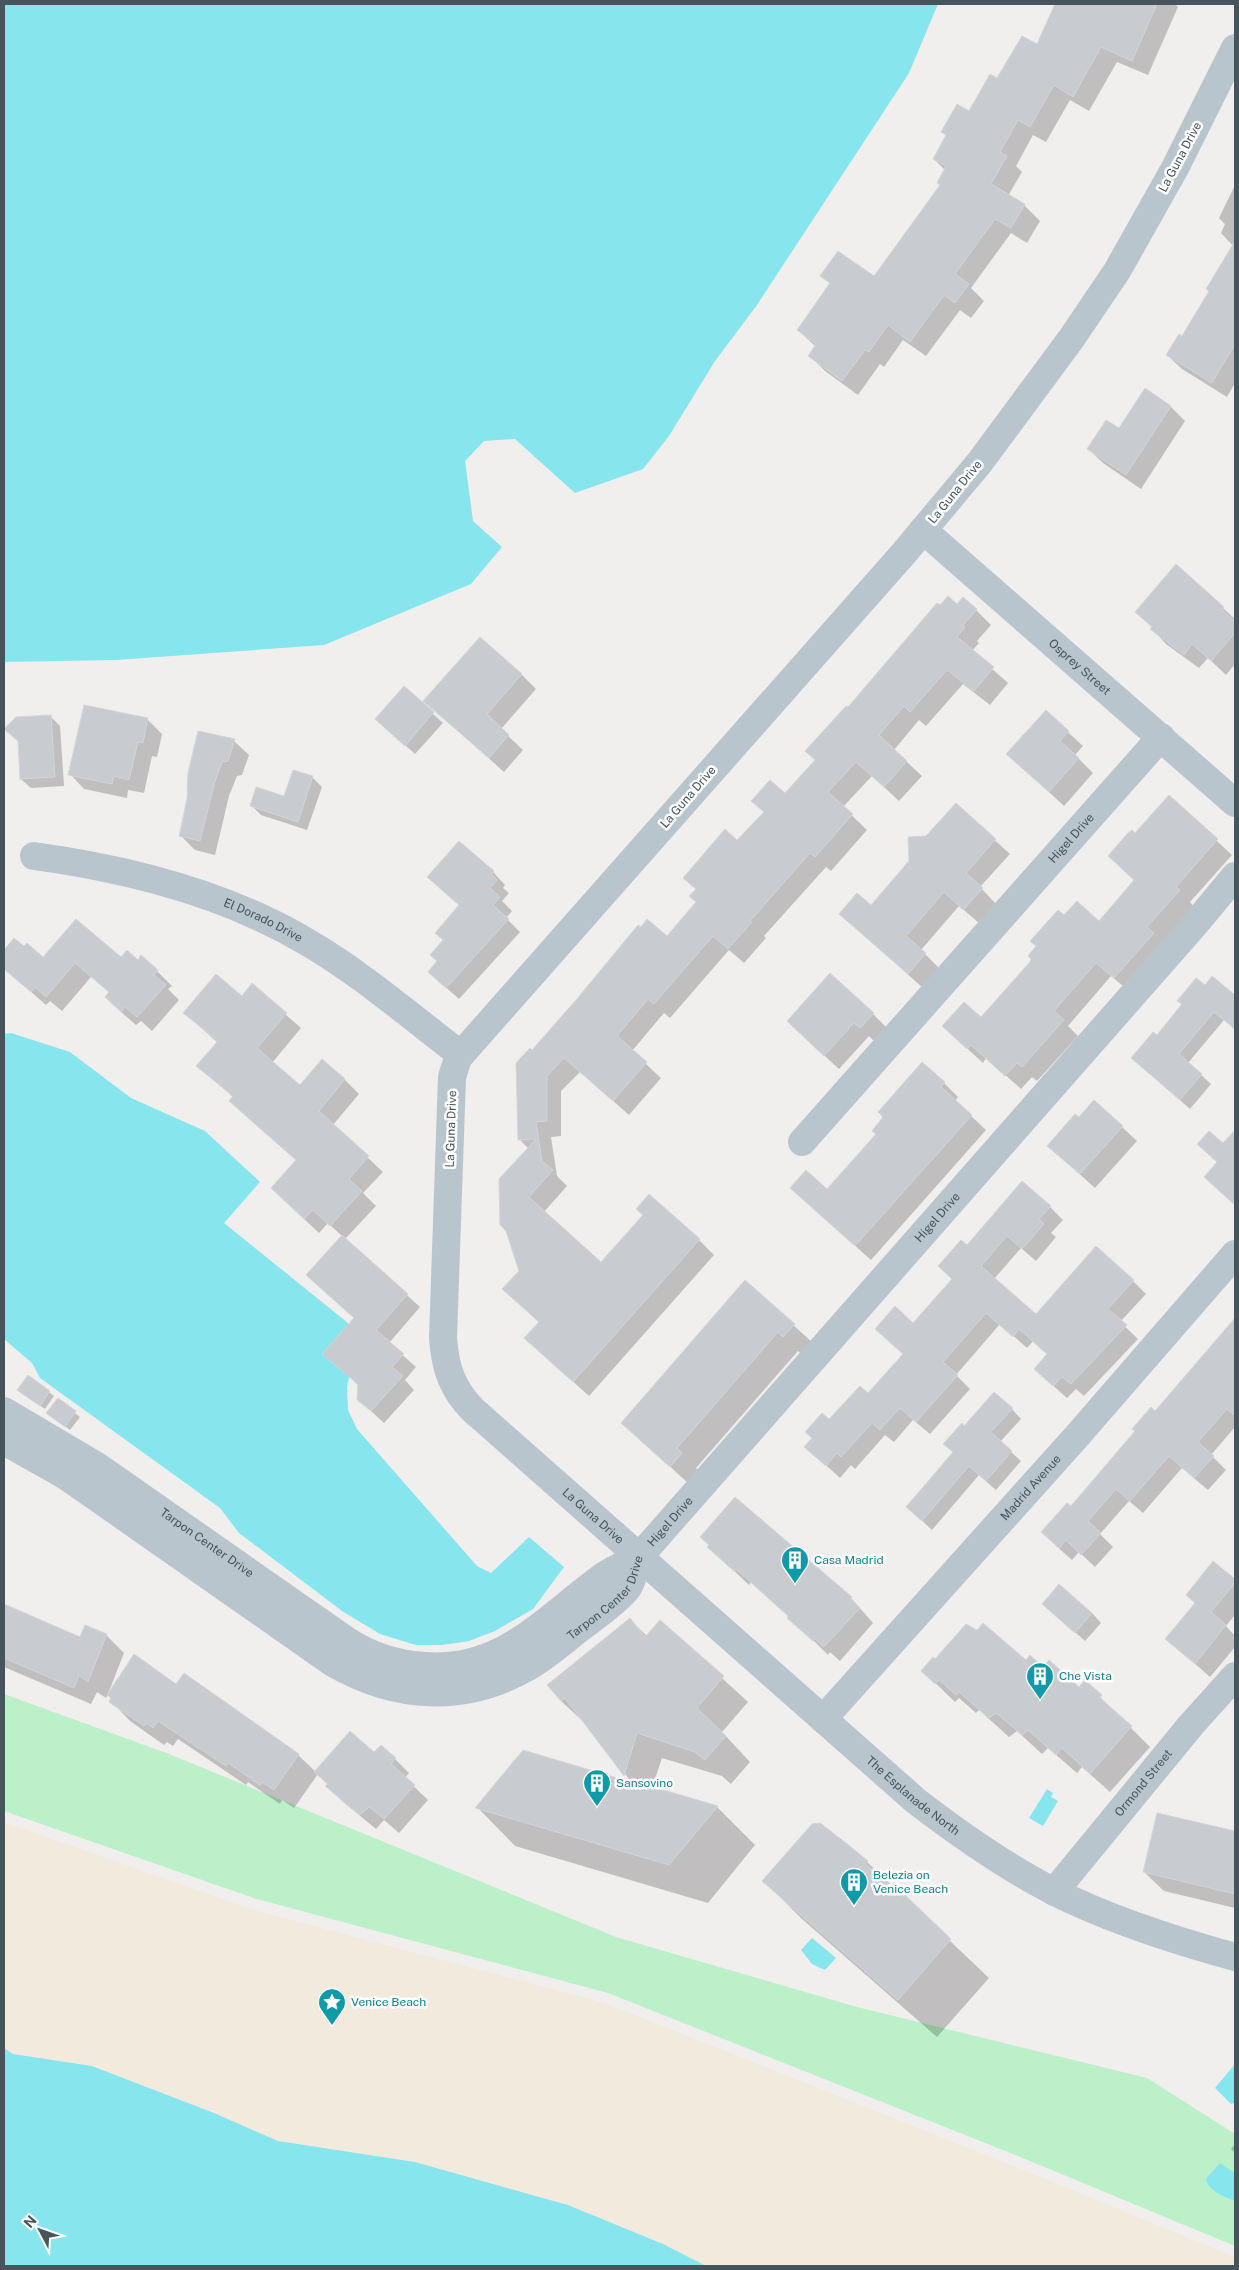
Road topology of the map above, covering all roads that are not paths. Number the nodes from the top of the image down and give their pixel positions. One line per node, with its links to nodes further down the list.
1 (1235, 48): 2 (street, La Guna Drive)
2 (923, 530): 3 (street, Osprey Street); 7 (street, La Guna Drive)
3 (1161, 737): 4 (street, Osprey Street); 8 (street, Higel Drive)
4 (1235, 803)
5 (34, 856): 7 (street, El Dorado Drive)
6 (1235, 876): 12 (street, Higel Drive)
7 (460, 1054): 12 (street, La Guna Drive)
8 (802, 1142)
9 (1235, 1254): 14 (street, Madrid Avenue)
10 (4, 1411): 12 (street, Tarpon Center Drive)
11 (4, 1441): 12 (street, Tarpon Center Drive)
12 (639, 1557): 14 (street, The Esplanade North)
13 (1235, 1676): 15 (street, Ormond Street)
14 (823, 1719): 15 (street, The Esplanade North)
15 (1054, 1892): 16 (street, The Esplanade North)
16 (1235, 1957)

